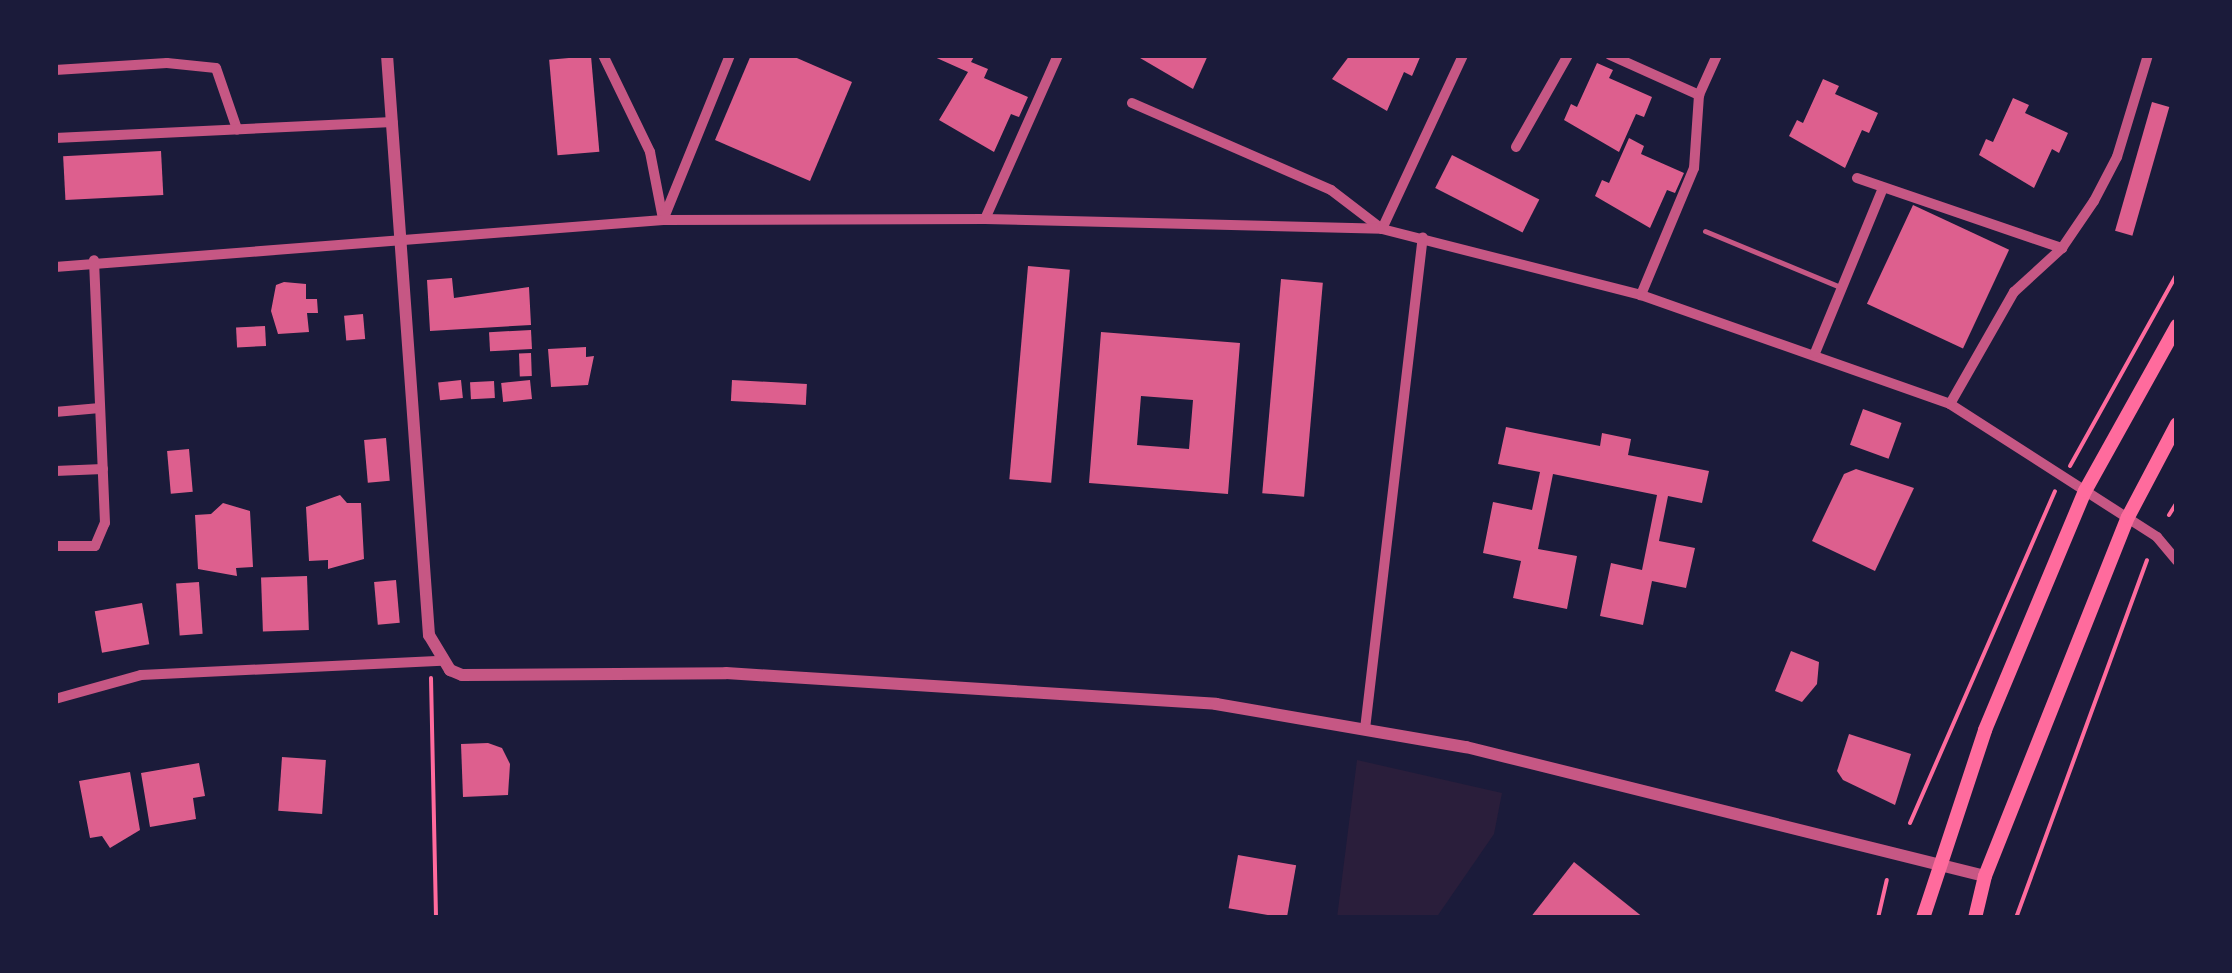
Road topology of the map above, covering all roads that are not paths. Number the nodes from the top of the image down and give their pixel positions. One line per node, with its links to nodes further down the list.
1 (387, 55): 14 (street)
2 (603, 55): 21 (street)
3 (1058, 55): 20 (street)
4 (1462, 55): 22 (street)
5 (1568, 55): 17 (street)
6 (1610, 55): 10 (street)
7 (1717, 55): 12 (street)
8 (2148, 55): 26 (street)
9 (726, 56): 21 (street)
10 (1639, 59): 12 (street)
11 (55, 70): 15 (street)
12 (1699, 95): 30 (street)
13 (1132, 103): 22 (street)
14 (393, 122): 15 (street); 25 (street)
15 (236, 129): 16 (street)
16 (55, 138)
17 (1516, 148)
18 (1857, 178): 19 (street)
19 (1883, 188): 26 (street); 29 (street)
20 (985, 219): 21 (street); 22 (street)
21 (664, 220): 25 (street)
22 (1382, 229): 24 (street)
23 (1704, 231): 29 (lane)
24 (1423, 238): 30 (street); 45 (street)
25 (398, 239): 27 (street); 43 (street)
26 (2062, 248): 33 (street)
27 (94, 260): 28 (street); 34 (street)
28 (55, 266)
29 (1842, 288): 32 (street)
30 (1642, 296): 32 (street)
31 (2177, 326): 39 (main road)
32 (1815, 353): 33 (street)
33 (1950, 404): 39 (street)
34 (100, 408): 35 (street); 37 (street)
35 (55, 412)
36 (2177, 424): 40 (main road)
37 (103, 469): 38 (street); 41 (street)
38 (55, 471)
39 (2085, 491): 40 (street); 46 (main road)
40 (2128, 517): 42 (street); 47 (main road)
41 (55, 546)
42 (2177, 561)
43 (436, 664): 44 (street); 45 (street)
44 (55, 699)
45 (1365, 729): 46 (street)
46 (1938, 861): 47 (street); 48 (main road)
47 (1986, 876): 49 (main road)
48 (1924, 918)
49 (1975, 918)

